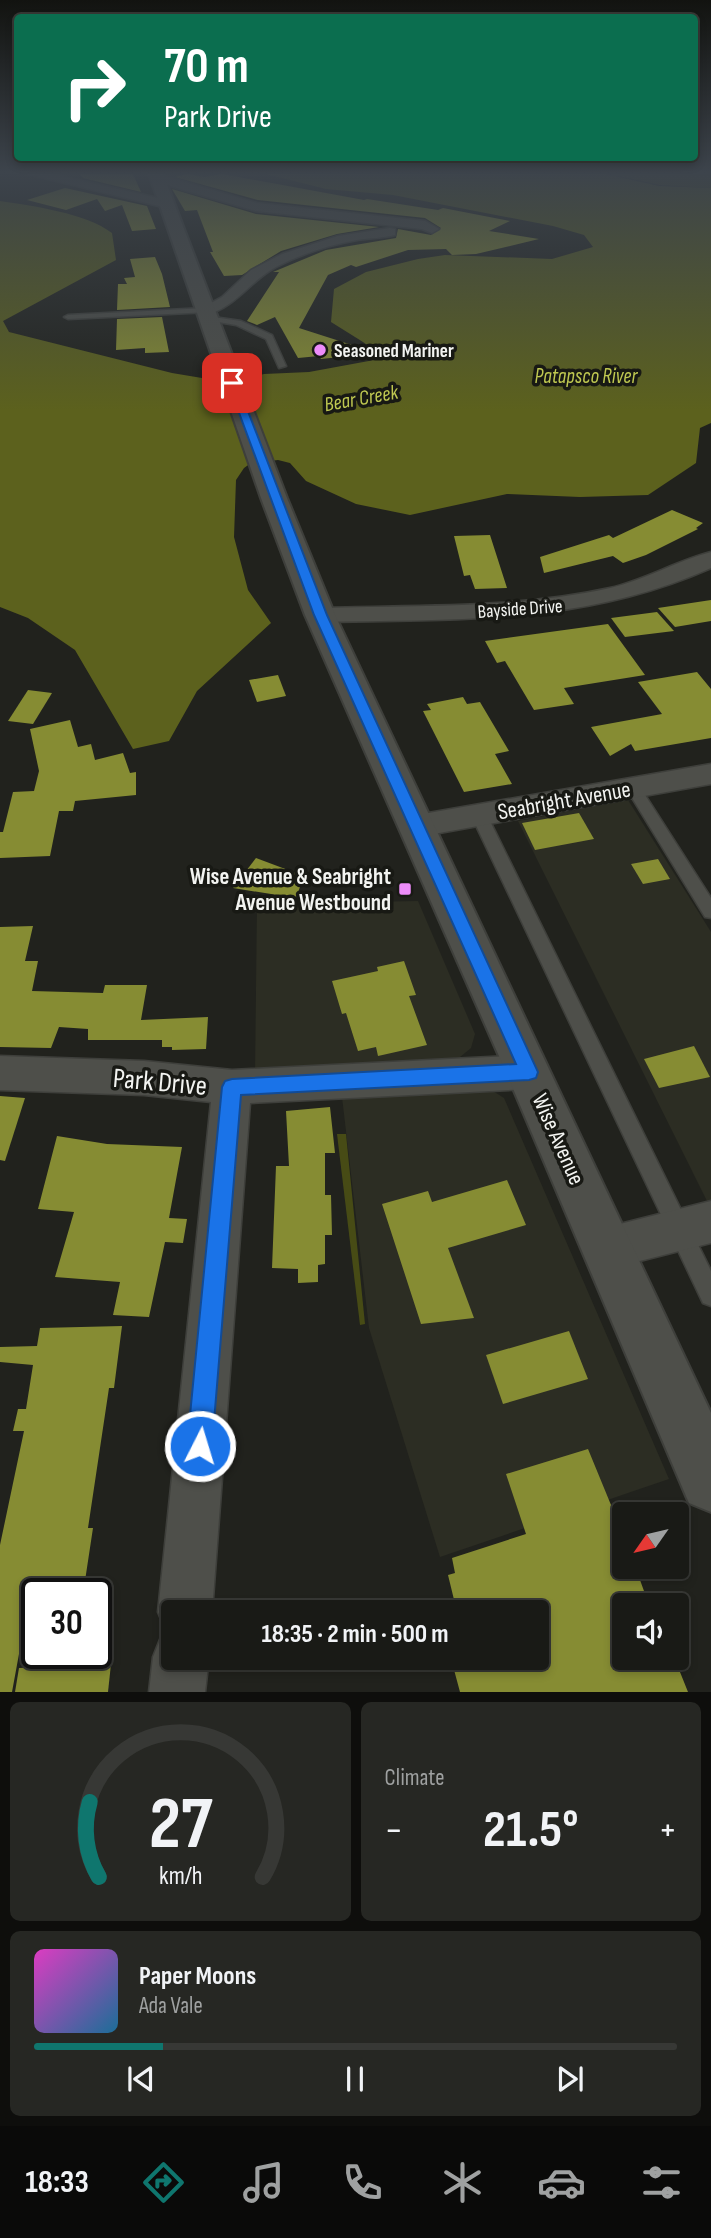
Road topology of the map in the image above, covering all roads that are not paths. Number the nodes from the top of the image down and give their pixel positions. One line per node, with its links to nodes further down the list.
1 (185, 253): 3 (main road, Wise Avenue)
2 (301, 253): 3 (street)
3 (207, 314): 4 (lane); 5 (lane); 7 (main road, Wise Avenue)
4 (68, 317)
5 (282, 366)
6 (711, 559): 7 (street, Bayside Drive)
7 (320, 615): 11 (main road, Wise Avenue)
8 (711, 774): 9 (street, Seabright Avenue)
9 (633, 788): 10 (street, Seabright Avenue); 12 (lane)
10 (479, 815): 11 (street, Seabright Avenue); 16 (lane)
11 (417, 826): 13 (main road, Wise Avenue)
12 (711, 912)
13 (529, 1072): 15 (street, Park Drive); 17 (main road, Wise Avenue)
14 (0, 1073): 15 (street, Park Drive)
15 (232, 1087): 20 (street)
16 (696, 1226): 17 (street); 18 (lane)
17 (608, 1248): 19 (main road, Wise Avenue)
18 (711, 1295)
19 (711, 1481)
20 (186, 1600)
21 (180, 1670): 22 (street)
22 (177, 1692)

